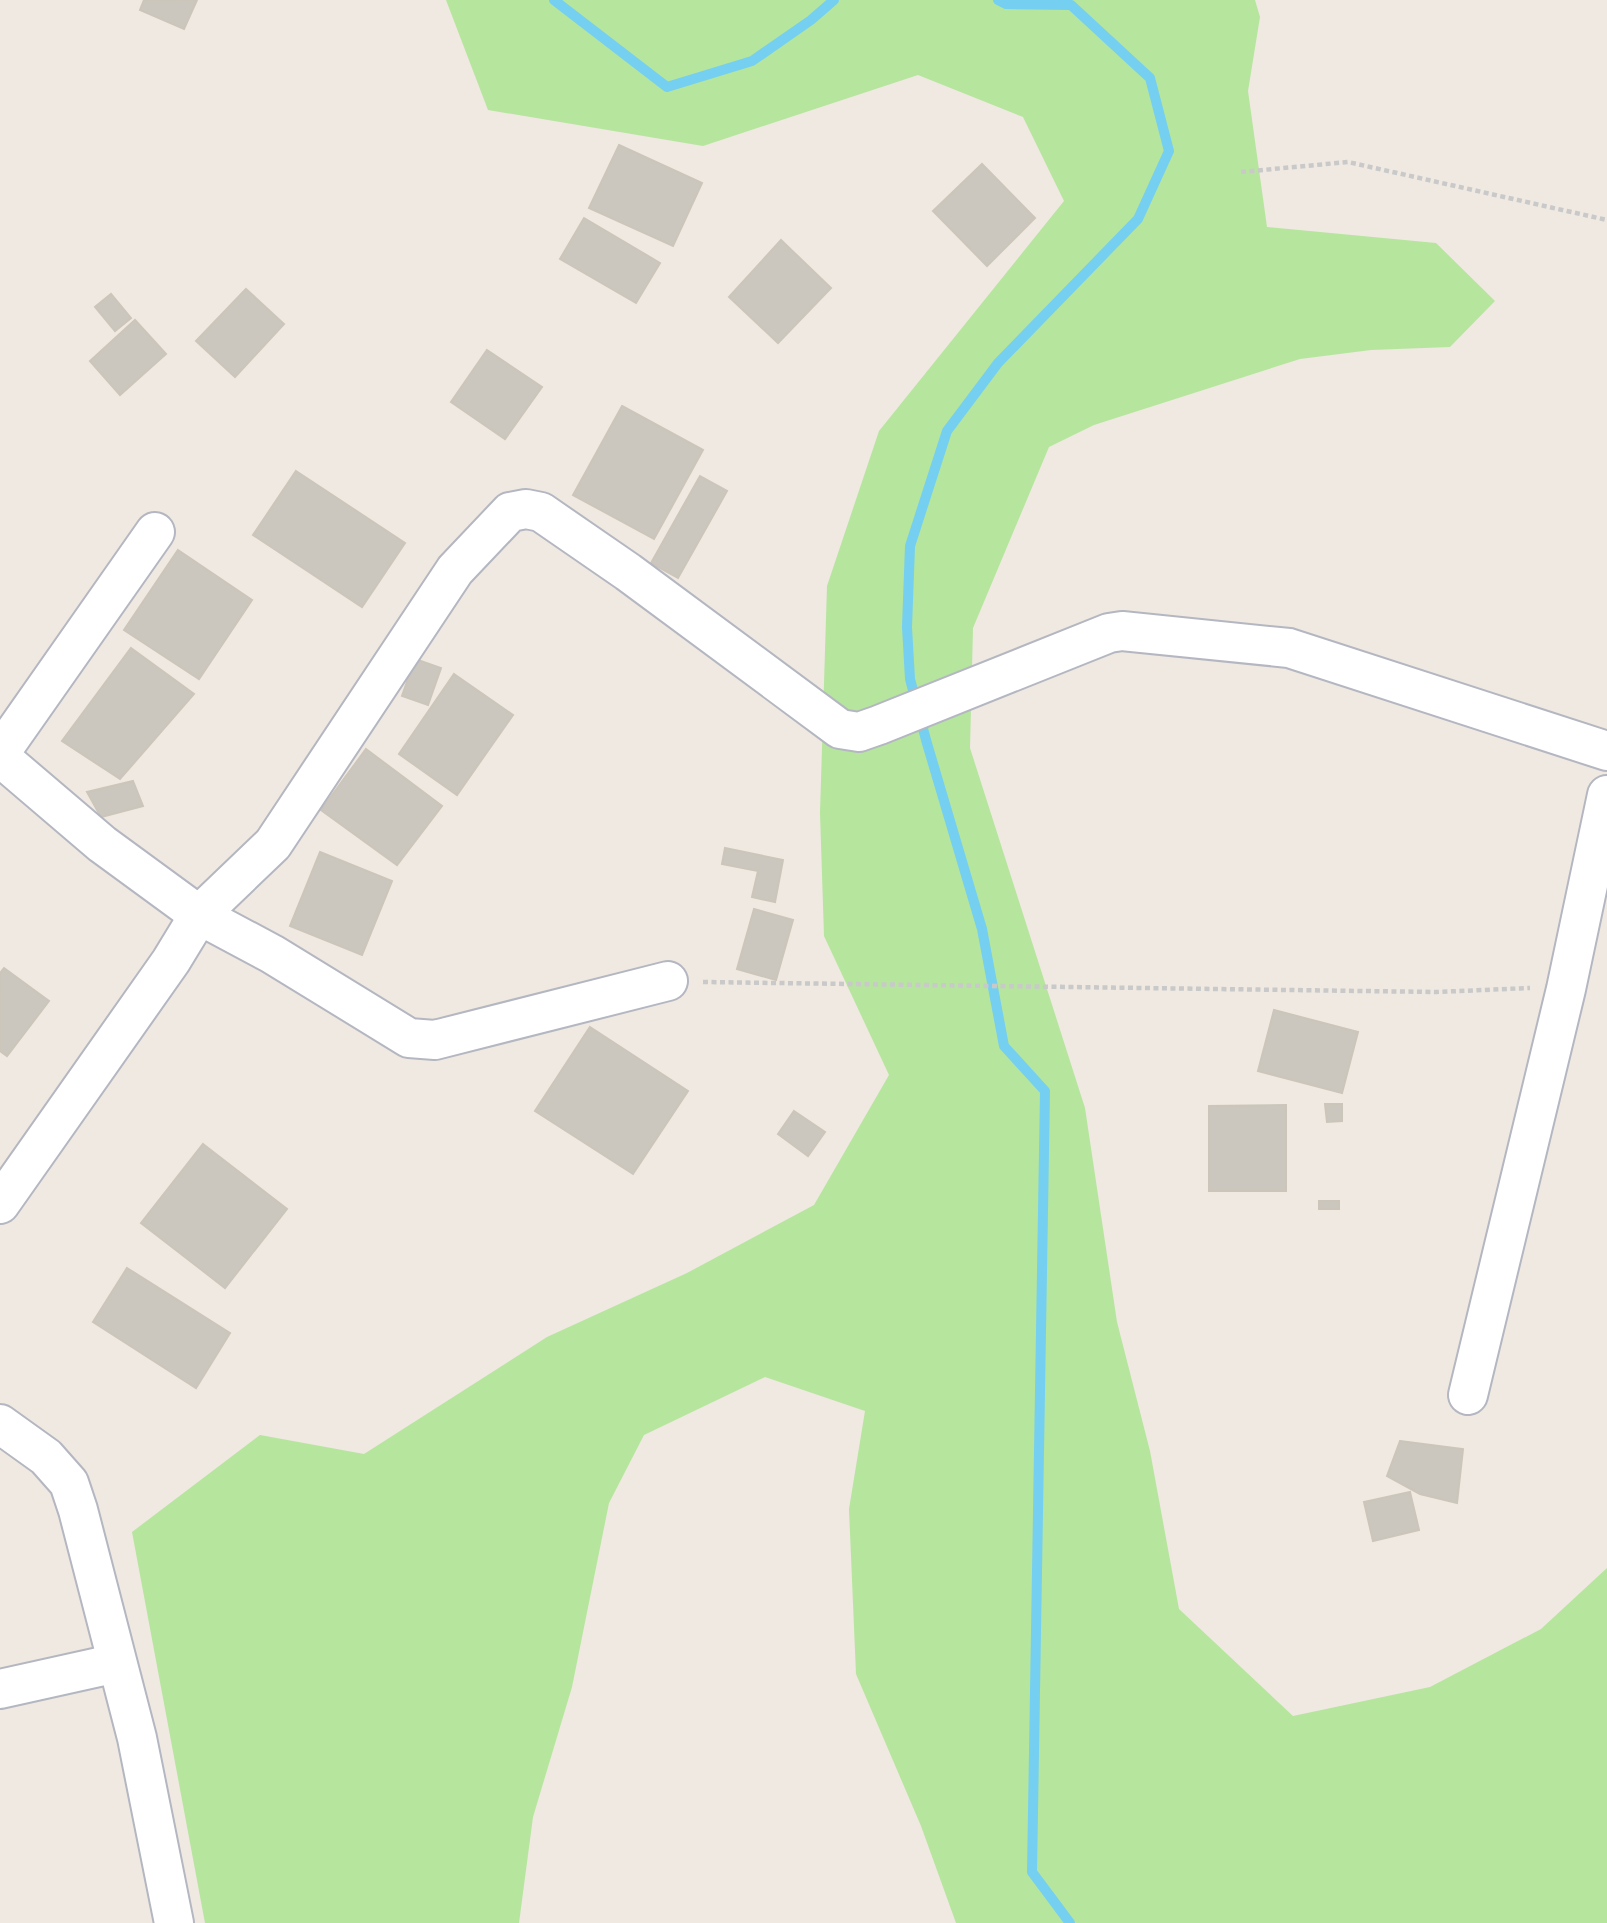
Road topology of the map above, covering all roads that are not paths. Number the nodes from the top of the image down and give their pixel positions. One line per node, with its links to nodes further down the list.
1 (155, 532): 3 (street)
2 (1607, 751): 5 (street)
3 (0, 755): 5 (street)
4 (1607, 795): 8 (street)
5 (199, 915): 6 (street); 7 (street)
6 (668, 981)
7 (0, 1204)
8 (1468, 1395)
9 (0, 1424): 10 (street)
10 (117, 1663): 11 (street); 12 (street)
11 (0, 1689)
12 (174, 1923)

